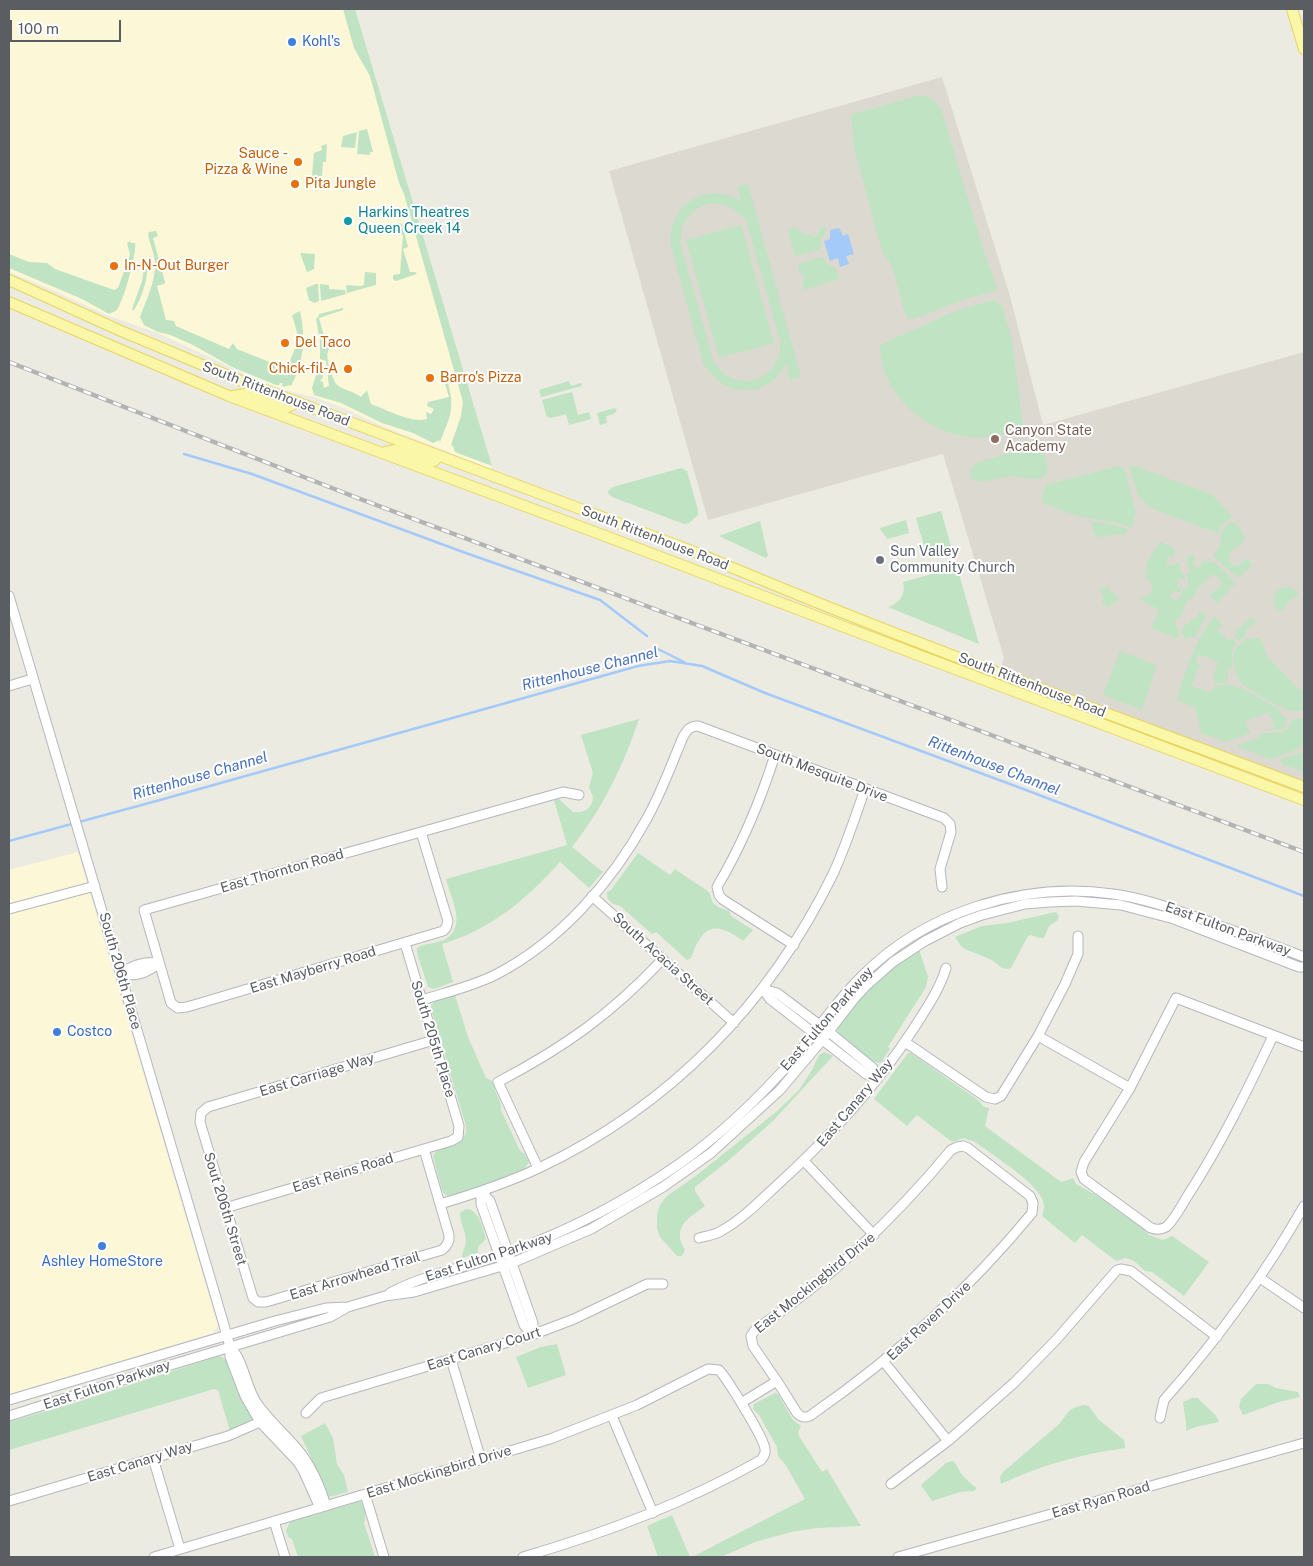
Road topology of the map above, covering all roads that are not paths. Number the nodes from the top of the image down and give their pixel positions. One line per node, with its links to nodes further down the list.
1 (1292, 9): 2 (main road)
2 (1303, 38): 3 (main road)
3 (1304, 49)
4 (9, 280): 6 (main road, South Rittenhouse Road)
5 (9, 302): 7 (main road, South Rittenhouse Road)
6 (121, 330): 7 (main road); 9 (main road, South Rittenhouse Road)
7 (113, 347): 8 (main road, South Rittenhouse Road)
8 (229, 396): 9 (main road); 10 (main road, South Rittenhouse Road)
9 (298, 402): 11 (main road, South Rittenhouse Road)
10 (382, 452): 11 (main road); 13 (main road, South Rittenhouse Road)
11 (439, 456): 12 (main road, South Rittenhouse Road)
12 (697, 553): 13 (main road); 17 (main road, South Rittenhouse Road)
13 (691, 568): 18 (main road, South Rittenhouse Road)
14 (9, 596): 15 (street, South 206th Place)
15 (32, 679): 16 (street); 25 (street, South 206th Place)
16 (9, 686)
17 (1163, 735): 18 (main road); 20 (main road, South Rittenhouse Road)
18 (1159, 746): 23 (main road, South Rittenhouse Road)
19 (775, 755): 21 (street, South Mesquite Drive); 27 (street, South Mesquite Drive); 31 (street)
20 (1304, 787)
21 (865, 789): 26 (street, South Mesquite Drive); 31 (street)
22 (579, 795): 24 (street, East Thornton Road)
23 (1304, 800)
24 (421, 832): 30 (street, East Mayberry Road); 34 (street, East Thornton Road)
25 (95, 886): 28 (street); 37 (street, South 206th Place)
26 (942, 887)
27 (592, 896): 33 (street, South Acacia Street); 39 (street)
28 (9, 909)
29 (1078, 936): 44 (street)
30 (405, 943): 34 (street, East Mayberry Road); 39 (street, South 205th Place)
31 (794, 945): 38 (street)
32 (1304, 957): 41 (street, East Fulton Parkway)
33 (663, 960): 40 (street, South Acacia Street); 55 (street)
34 (159, 963): 37 (street)
35 (1304, 967): 43 (street, East Fulton Parkway)
36 (946, 968): 47 (street)
37 (120, 974): 71 (street, South 206th Place)
38 (763, 989): 40 (street); 41 (street); 42 (street)
39 (422, 1000): 46 (street, South 205th Place)
40 (734, 1023): 55 (street)
41 (820, 1025): 42 (street, East Fulton Parkway); 43 (street)
42 (814, 1033): 43 (street); 63 (street, East Fulton Parkway)
43 (826, 1035): 49 (street); 64 (street, East Fulton Parkway)
44 (1038, 1036): 47 (street); 50 (street)
45 (1273, 1036): 48 (street); 50 (street); 50 (street)
46 (434, 1040): 51 (street, East Carriage Way); 52 (street, South 205th Place)
47 (905, 1042): 49 (street, East Canary Way)
48 (1304, 1047)
49 (878, 1078): 54 (street, East Canary Way)
50 (1130, 1088)
51 (201, 1113): 60 (street, Sout 206th Street)
52 (459, 1135): 53 (street, East Reins Road)
53 (424, 1149): 58 (street); 60 (street, East Reins Road)
54 (804, 1161): 61 (street); 62 (street)
55 (538, 1168): 56 (street)
56 (481, 1191): 58 (street); 63 (street)
57 (1033, 1203): 61 (street, East Mockingbird Drive); 76 (street, East Raven Drive)
58 (440, 1204): 68 (street, East Arrowhead Trail)
59 (1304, 1206): 65 (street)
60 (225, 1208): 68 (street, Sout 206th Street)
61 (874, 1235): 77 (street, East Mockingbird Drive)
62 (700, 1238)
63 (504, 1254): 64 (street); 67 (street, East Fulton Parkway)
64 (508, 1264): 67 (street, East Fulton Parkway); 72 (street)
65 (1260, 1278): 70 (street); 73 (street)
66 (663, 1284): 72 (street, East Canary Court)
67 (385, 1296): 69 (street, East Fulton Parkway)
68 (258, 1302)
69 (348, 1307): 71 (street, East Fulton Parkway); 74 (street, East Fulton Parkway)
70 (1304, 1308)
71 (227, 1335): 74 (street, South 206th Place); 78 (street, East Fulton Parkway)
72 (532, 1335): 75 (street, East Canary Court)
73 (1217, 1337): 83 (street); 85 (street)
74 (230, 1346): 81 (street, East Fulton Parkway); 84 (street, South 206th Place)
75 (451, 1359): 80 (street, East Canary Court); 88 (street)
76 (884, 1362): 77 (street, East Raven Drive); 85 (street)
77 (777, 1381): 79 (street)
78 (9, 1400)
79 (741, 1403): 82 (street, East Mockingbird Drive); 93 (street)
80 (306, 1413)
81 (9, 1416)
82 (612, 1416): 88 (street, East Mockingbird Drive); 93 (street)
83 (1160, 1418)
84 (264, 1420): 87 (street, East Canary Way); 92 (street, South 206th Place)
85 (948, 1441): 89 (street)
86 (1304, 1443): 100 (street, East Ryan Road)
87 (153, 1458): 91 (street, East Canary Way); 95 (street)
88 (481, 1460): 90 (street, East Mockingbird Drive)
89 (891, 1484)
90 (365, 1494): 92 (street, East Mockingbird Drive); 98 (street)
91 (9, 1501)
92 (323, 1507): 94 (street, East Mockingbird Drive)
93 (653, 1513): 99 (street)
94 (274, 1522): 95 (street, East Mockingbird Drive); 97 (street)
95 (180, 1549): 96 (street, East Mockingbird Drive)
96 (154, 1557)
97 (285, 1557)
98 (384, 1557)
99 (524, 1557)
100 (898, 1557)

